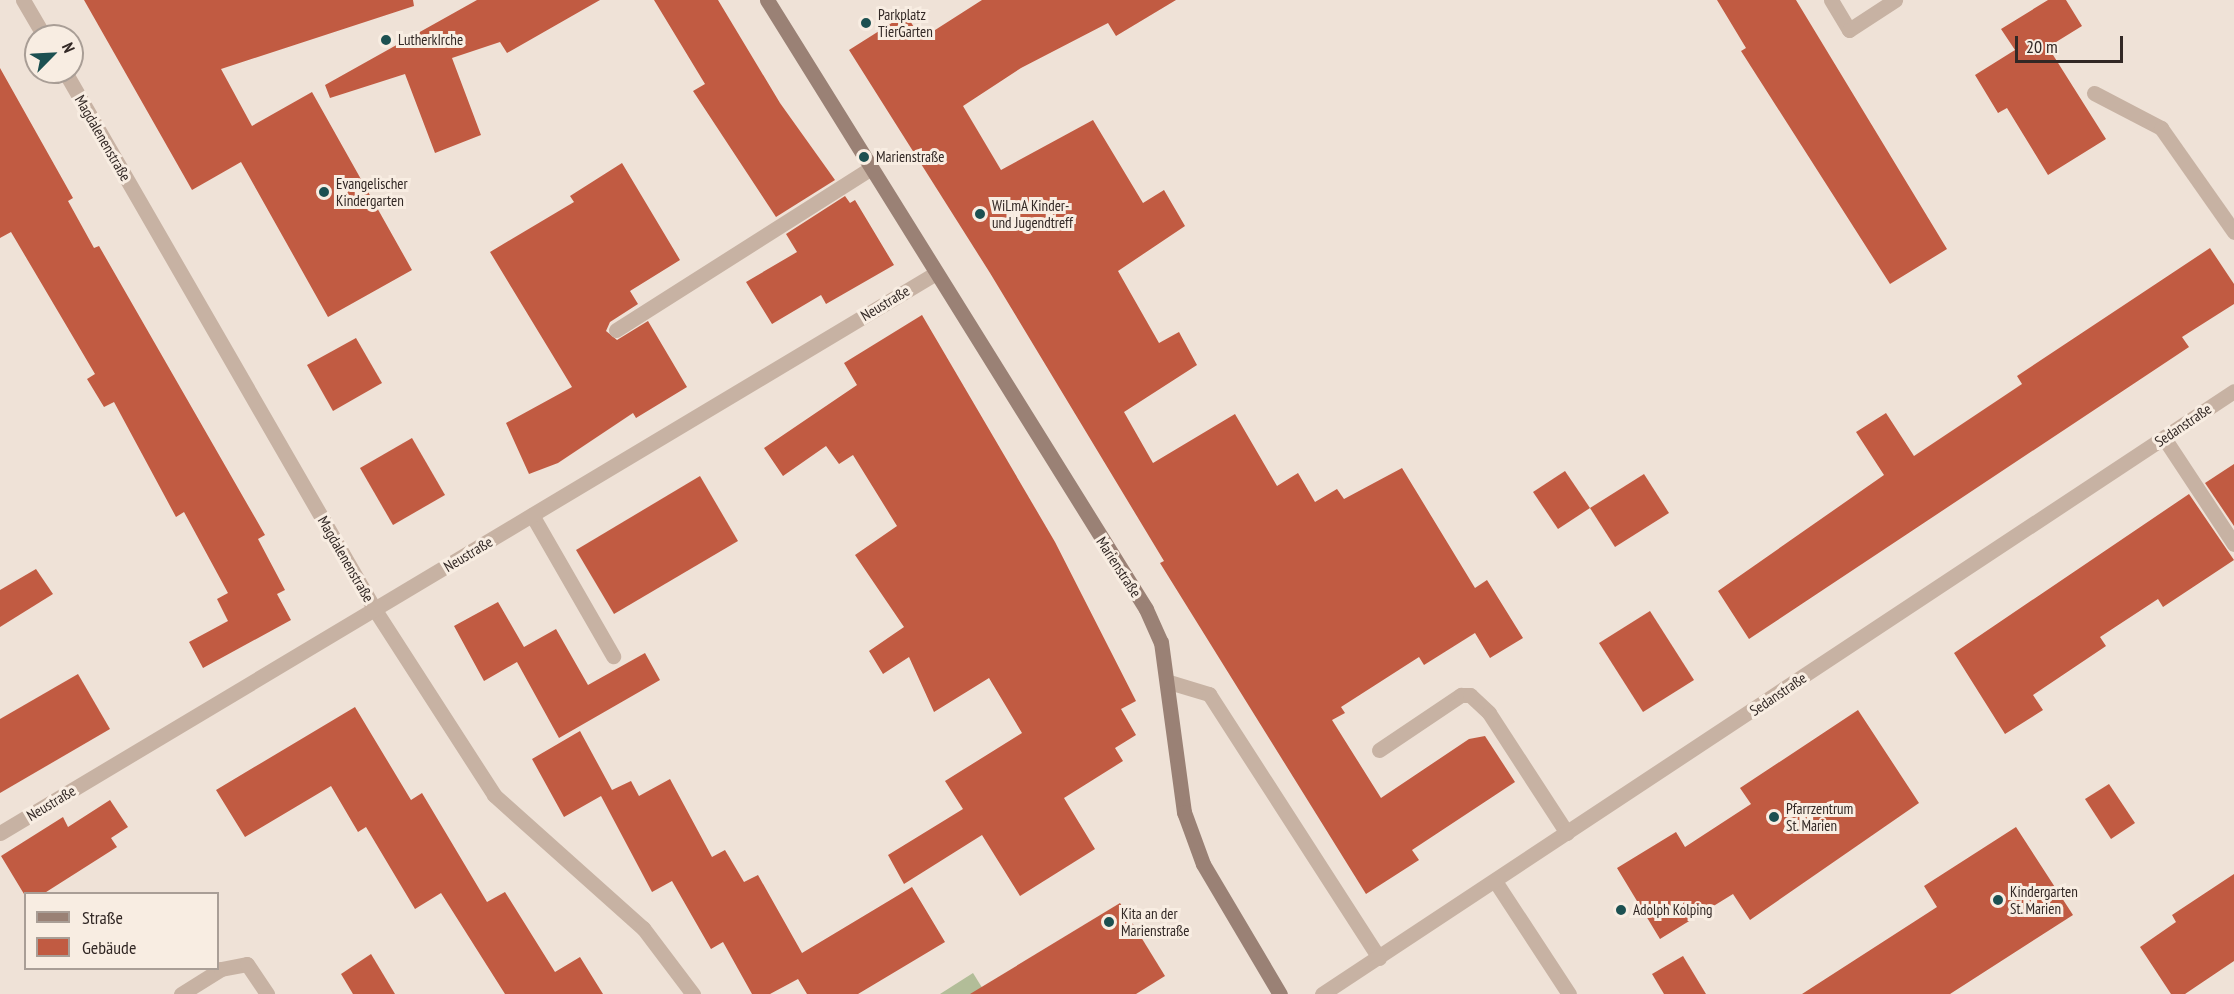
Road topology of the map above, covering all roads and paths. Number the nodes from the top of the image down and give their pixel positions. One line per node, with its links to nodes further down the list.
1 (24, 0): 5 (street)
2 (766, 0): 8 (street, Marienstraße)
3 (1831, 0): 4 (street)
4 (1895, 0)
5 (37, 24)
6 (72, 84): 16 (street, Magdalenenstraße)
7 (2094, 93): 9 (street)
8 (871, 168): 10 (street, Marienstraße); 11 (street)
9 (2234, 232)
10 (936, 273): 14 (street, Neustraße); 18 (street, Marienstraße)
11 (616, 330)
12 (2234, 392): 13 (street, Sedanstraße)
13 (2164, 438): 15 (street); 21 (street, Sedanstraße)
14 (532, 516): 16 (street, Neustraße); 17 (street)
15 (2234, 544)
16 (375, 610): 20 (street, Neustraße); 26 (street, Magdalenenstraße)
17 (613, 656)
18 (1169, 682): 23 (street); 27 (street, Marienstraße)
19 (1379, 750): 21 (street)
20 (0, 833)
21 (1567, 833): 22 (street, Sedanstraße)
22 (1495, 881): 23 (street, Sedanstraße); 29 (street)
23 (1379, 958): 28 (street, Sedanstraße)
24 (181, 994): 25 (street)
25 (267, 994)
26 (693, 994)
27 (1280, 994)
28 (1322, 994)
29 (1569, 994)

